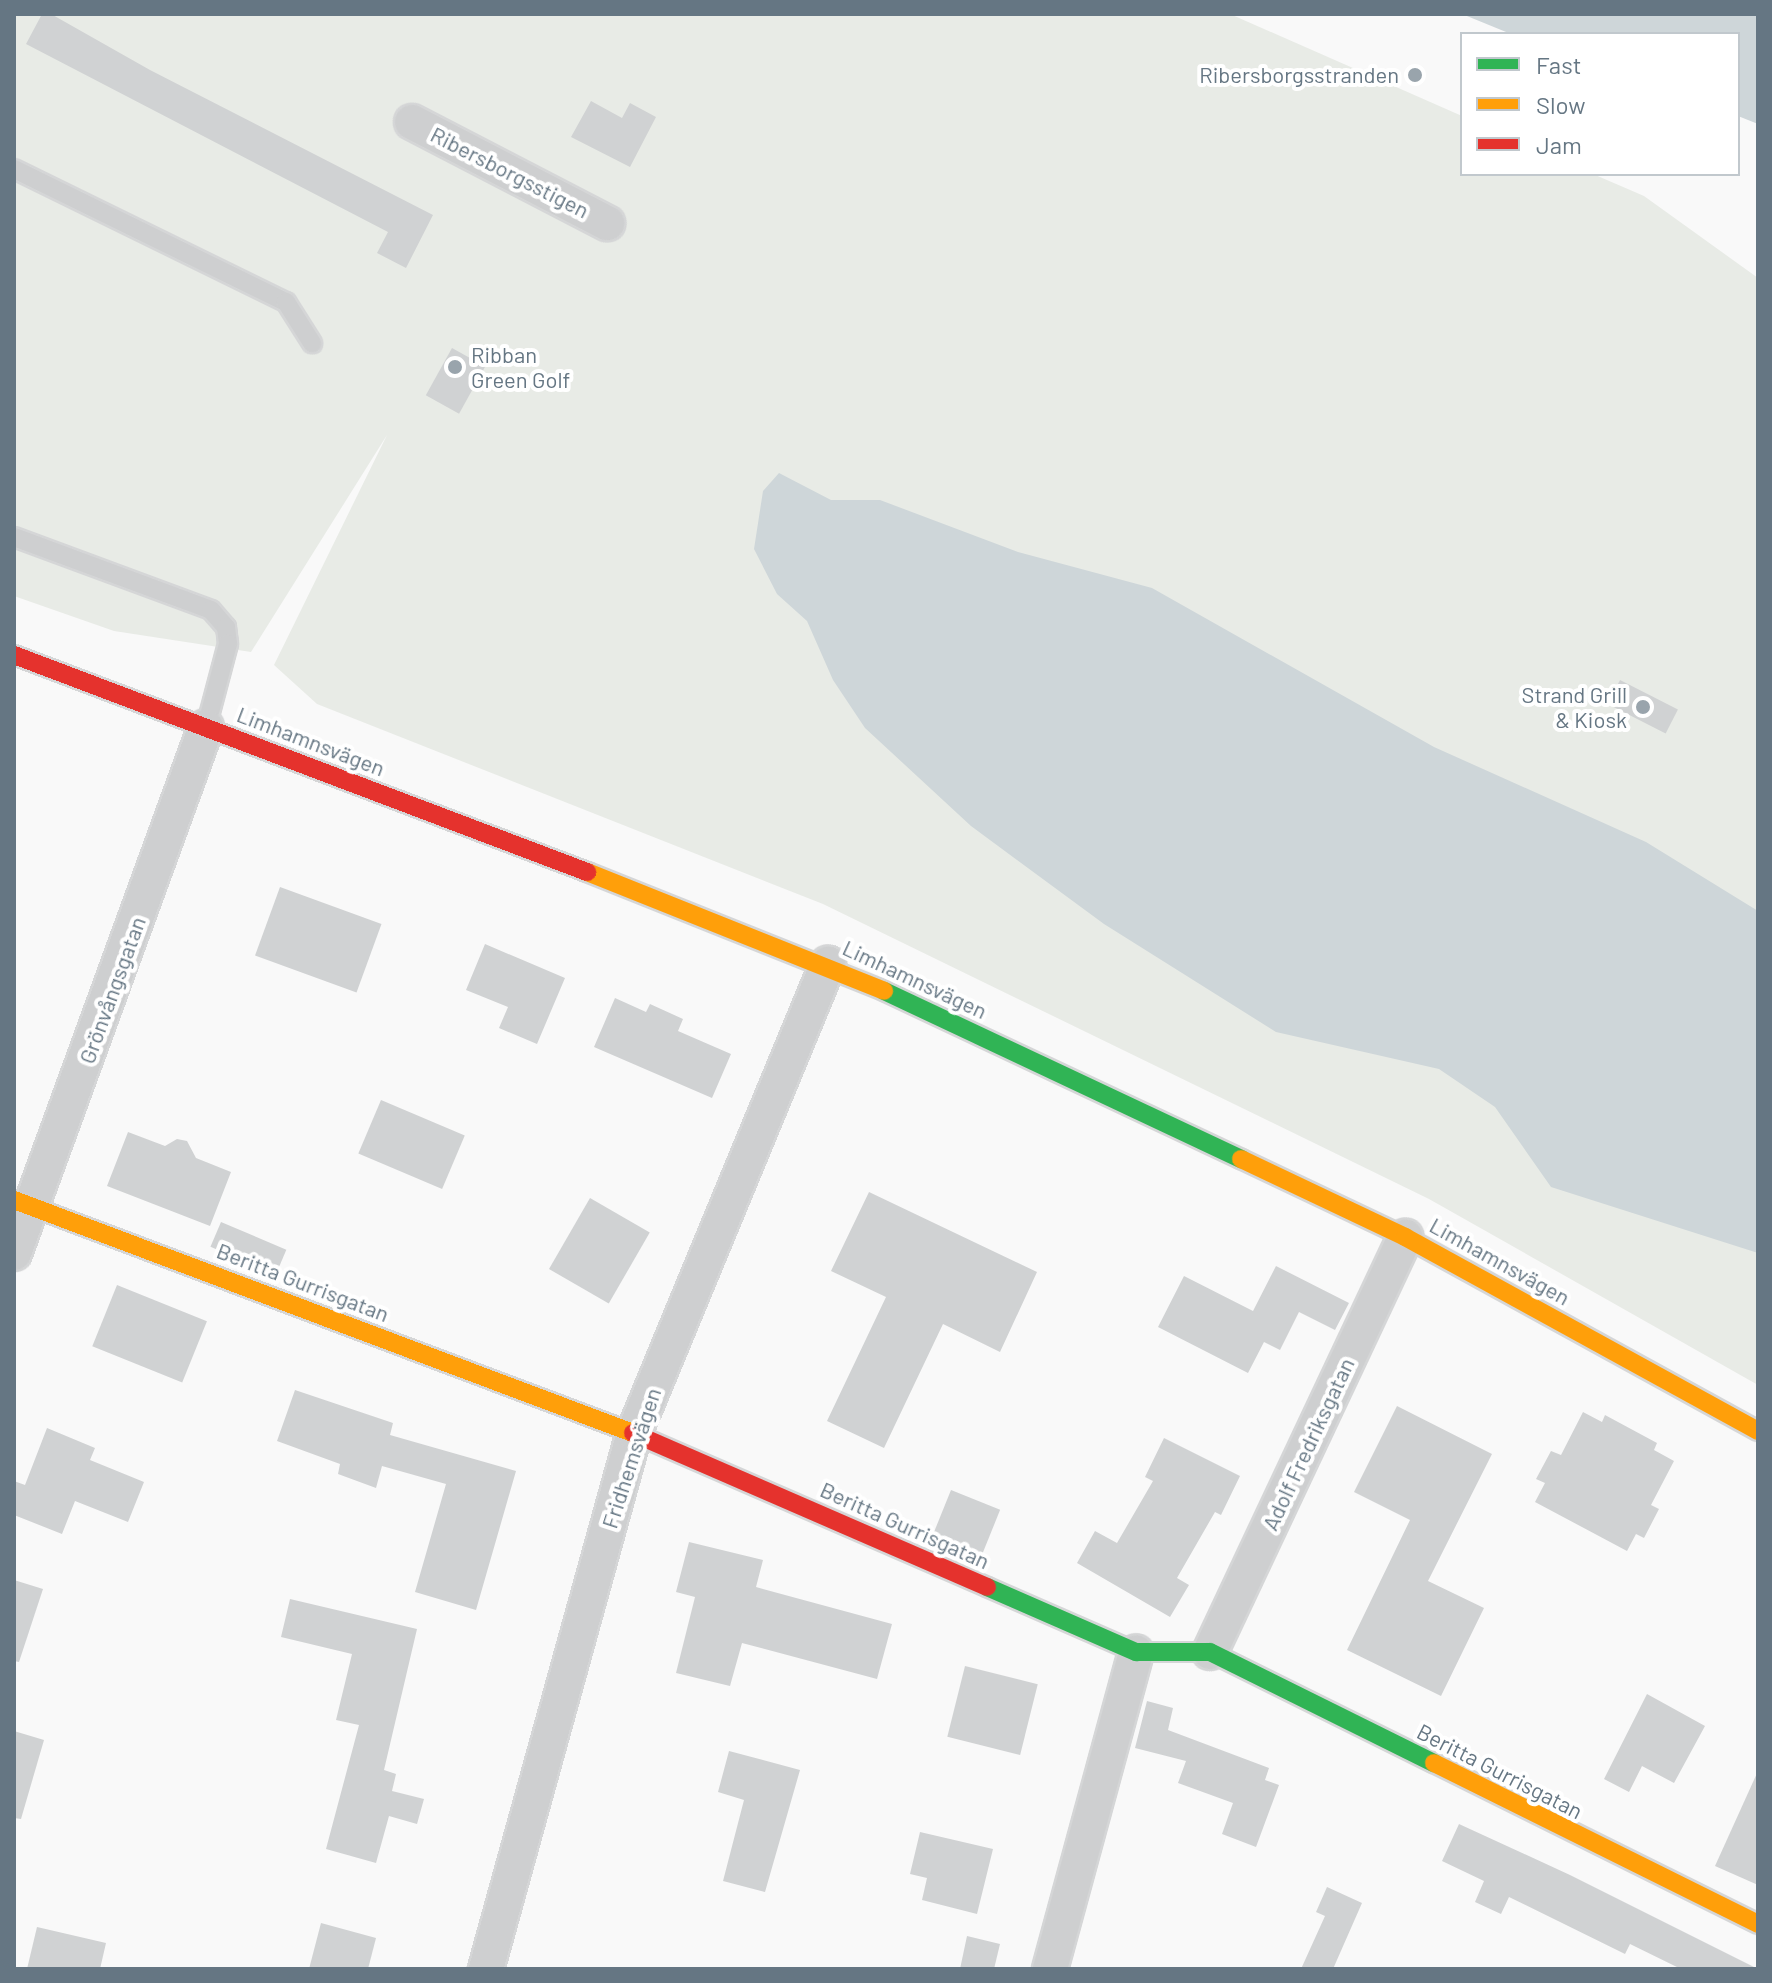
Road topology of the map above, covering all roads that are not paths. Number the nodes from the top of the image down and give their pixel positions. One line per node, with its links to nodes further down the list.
1 (412, 122): 3 (street, Ribersborgsstigen)
2 (14, 169): 4 (lane)
3 (607, 223)
4 (312, 343)
5 (14, 537): 7 (lane)
6 (14, 655): 7 (main road, Limhamnsvägen)
7 (206, 727): 8 (main road, Limhamnsvägen); 9 (street, Grönvångsgatan)
8 (828, 964): 10 (main road, Limhamnsvägen); 13 (street, Fridhemsvägen)
9 (24, 1203): 11 (street, Grönvångsgatan); 13 (main road, Beritta Gurrisgatan)
10 (1405, 1237): 12 (main road, Limhamnsvägen); 15 (street, Adolf Fredriksgatan)
11 (14, 1253)
12 (1758, 1431)
13 (634, 1433): 14 (main road, Beritta Gurrisgatan); 17 (street, Fridhemsvägen)
14 (1136, 1652): 15 (main road, Beritta Gurrisgatan); 18 (street)
15 (1210, 1652): 16 (main road, Beritta Gurrisgatan)
16 (1758, 1924)
17 (486, 1969)
18 (1050, 1969)

